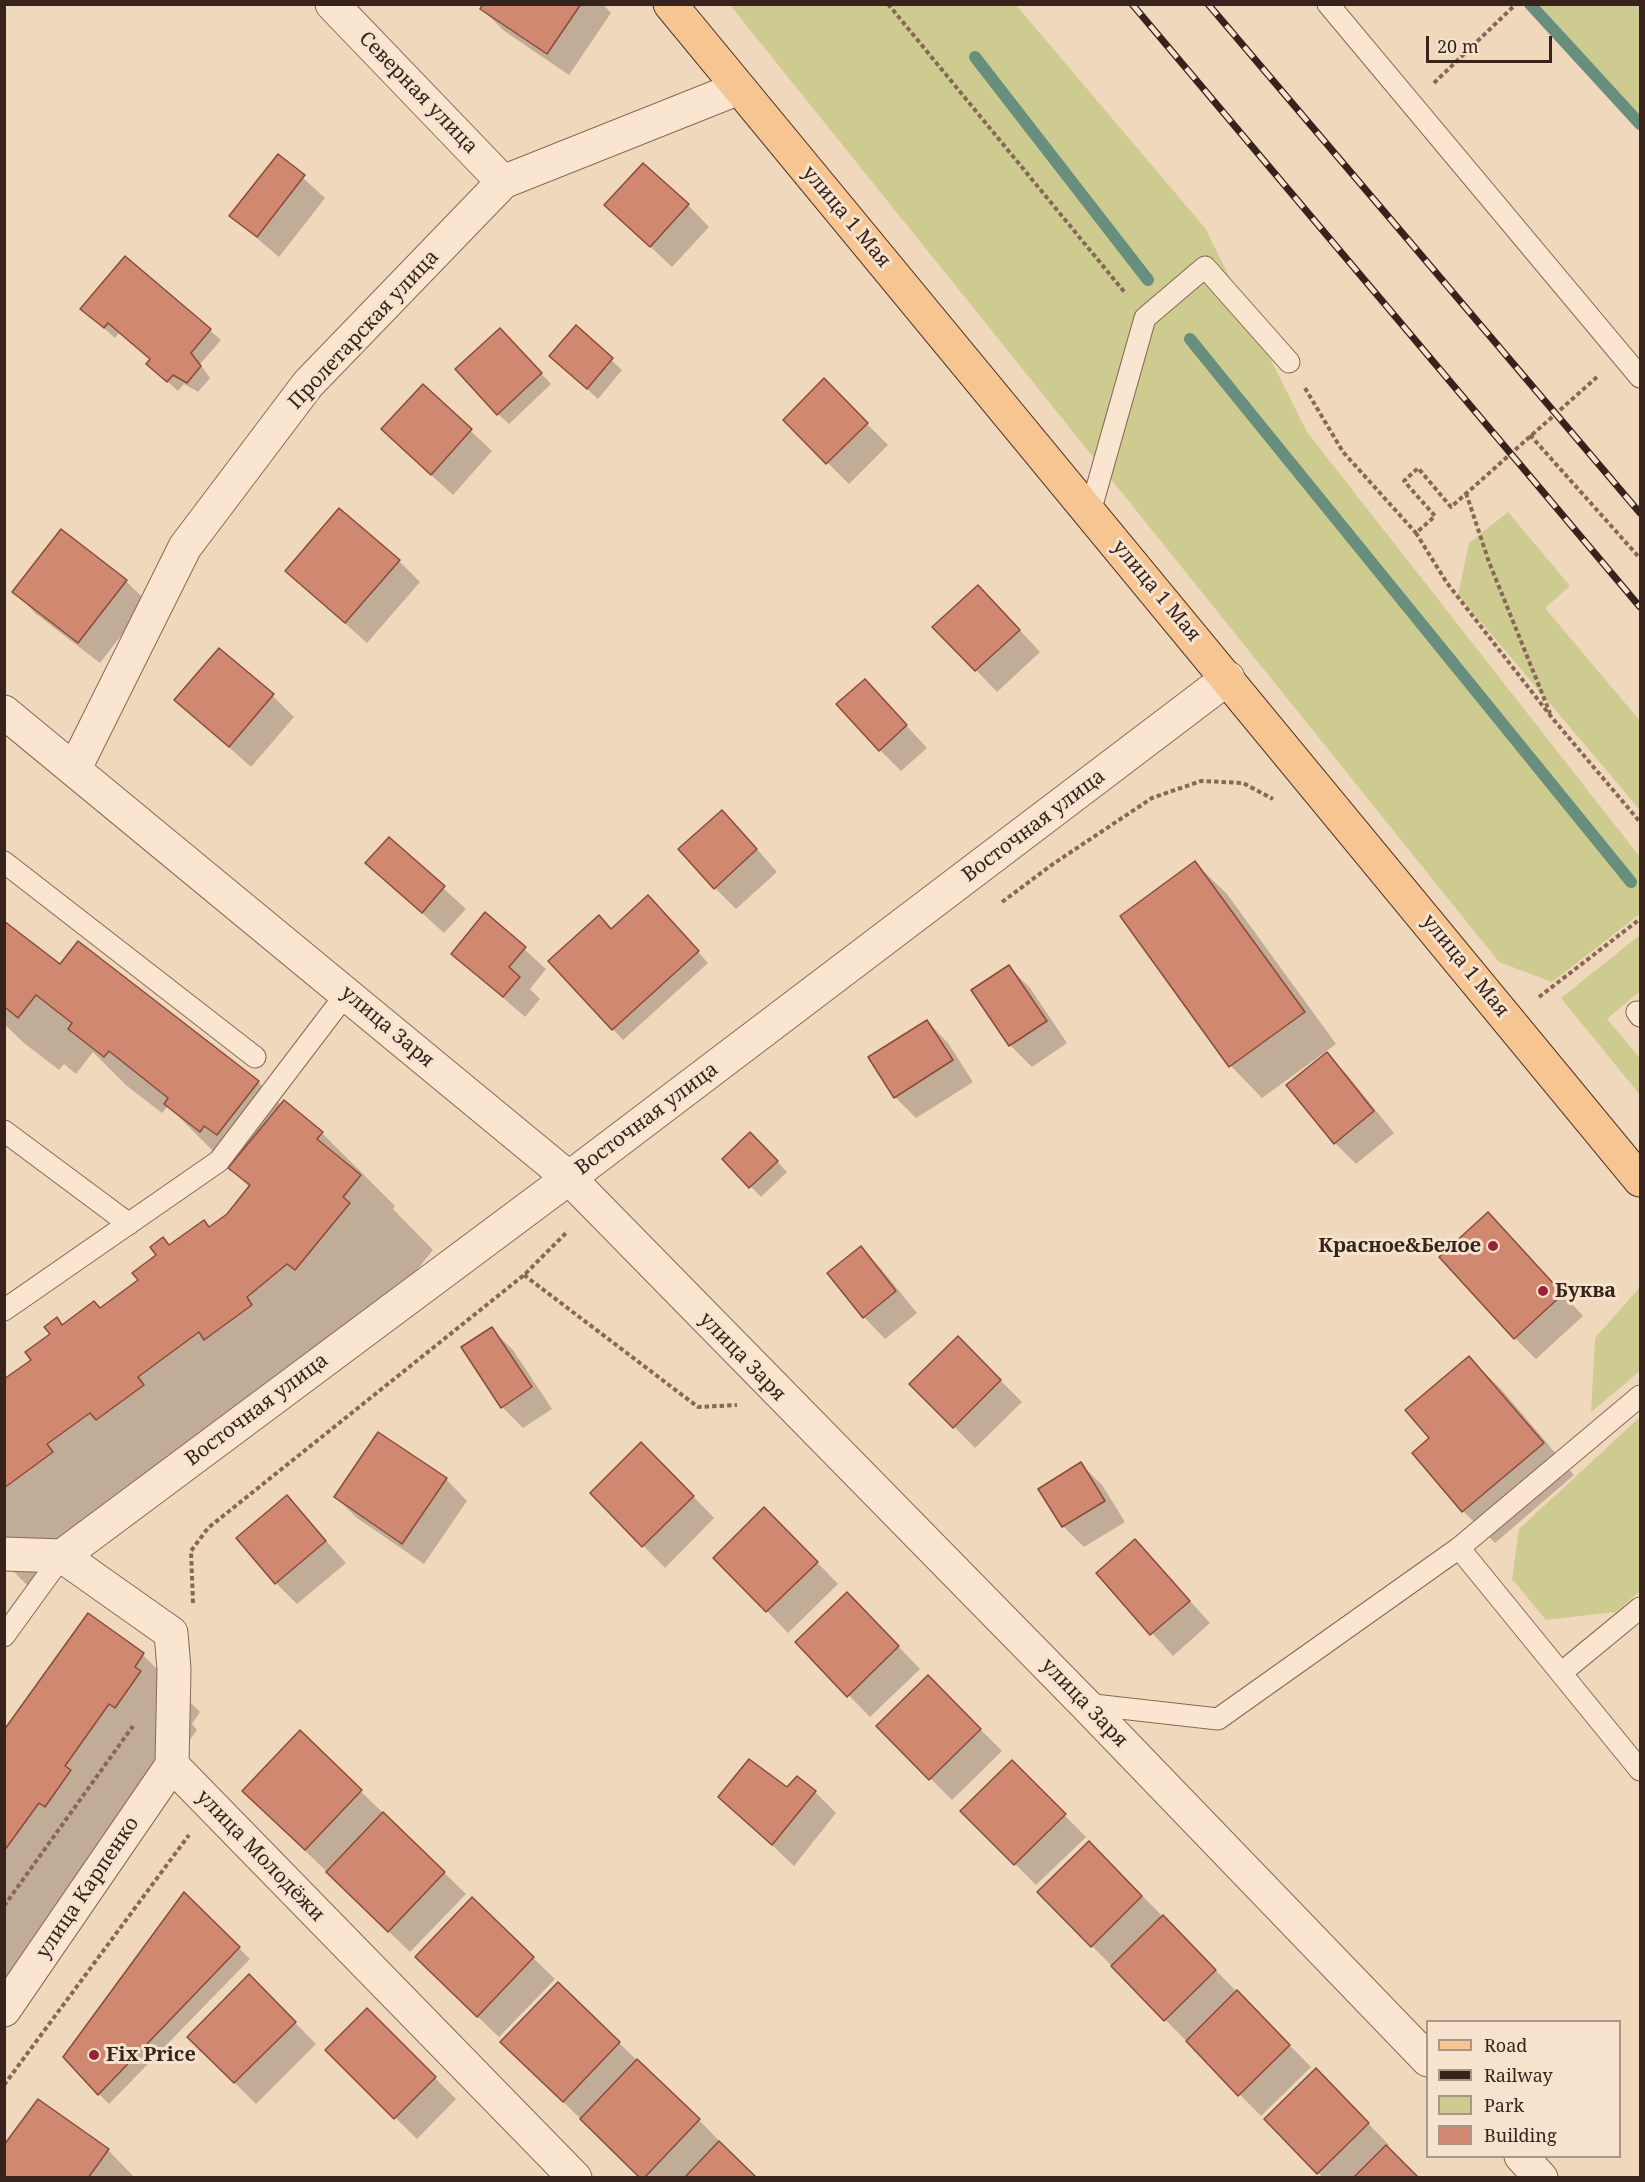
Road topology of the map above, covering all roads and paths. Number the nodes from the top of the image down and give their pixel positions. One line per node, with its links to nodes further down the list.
1 (332, 4): 8 (street, Северная улица)
2 (670, 4): 6 (main road, улица 1 Мая)
3 (888, 4): 9 (path)
4 (1328, 4): 7 (lane)
5 (1516, 4): 7 (path)
6 (739, 88): 8 (street, Пролетарская улица); 15 (main road, улица 1 Мая)
7 (1412, 105): 11 (lane)
8 (503, 182): 21 (street, Пролетарская улица)
9 (1145, 318): 10 (lane); 15 (lane)
10 (1289, 362): 16 (path)
11 (1641, 377)
12 (1580, 392): 13 (path)
13 (1530, 435): 14 (path); 17 (path)
14 (1466, 493): 16 (path); 20 (path)
15 (1090, 512): 18 (main road, улица 1 Мая)
16 (1416, 533): 20 (path)
17 (1638, 556)
18 (1228, 678): 31 (main road, улица 1 Мая); 32 (street, Восточная улица)
19 (4, 712): 21 (street, улица Заря)
20 (1553, 719): 23 (path)
21 (75, 768): 27 (street, улица Заря)
22 (1278, 802): 25 (path)
23 (1641, 822)
24 (4, 862): 29 (lane)
25 (995, 907)
26 (1641, 919): 28 (path)
27 (346, 994): 32 (street, улица Заря); 34 (lane)
28 (1538, 998)
29 (255, 1057)
30 (4, 1131): 34 (lane)
31 (1637, 1169)
32 (569, 1178): 33 (street, улица Заря); 42 (street, Восточная улица)
33 (595, 1205): 35 (path); 38 (street, улица Заря)
34 (129, 1224): 36 (lane)
35 (524, 1275): 38 (path); 39 (path)
36 (4, 1310)
37 (1641, 1396): 40 (lane)
38 (787, 1404): 46 (street, улица Заря)
39 (208, 1528)
40 (1459, 1548): 45 (lane); 46 (lane)
41 (4, 1554): 42 (street)
42 (62, 1556): 44 (lane); 48 (street)
43 (1641, 1608): 45 (lane)
44 (4, 1636)
45 (1561, 1673): 49 (lane)
46 (1085, 1704): 52 (street, улица Заря)
47 (140, 1716): 50 (path)
48 (172, 1766): 51 (street, улица Карпенко); 54 (street, улица Молодёжи)
49 (1641, 1770)
50 (4, 1906)
51 (4, 2010)
52 (1426, 2058)
53 (1522, 2158): 55 (street)
54 (575, 2178)
55 (1541, 2178)

